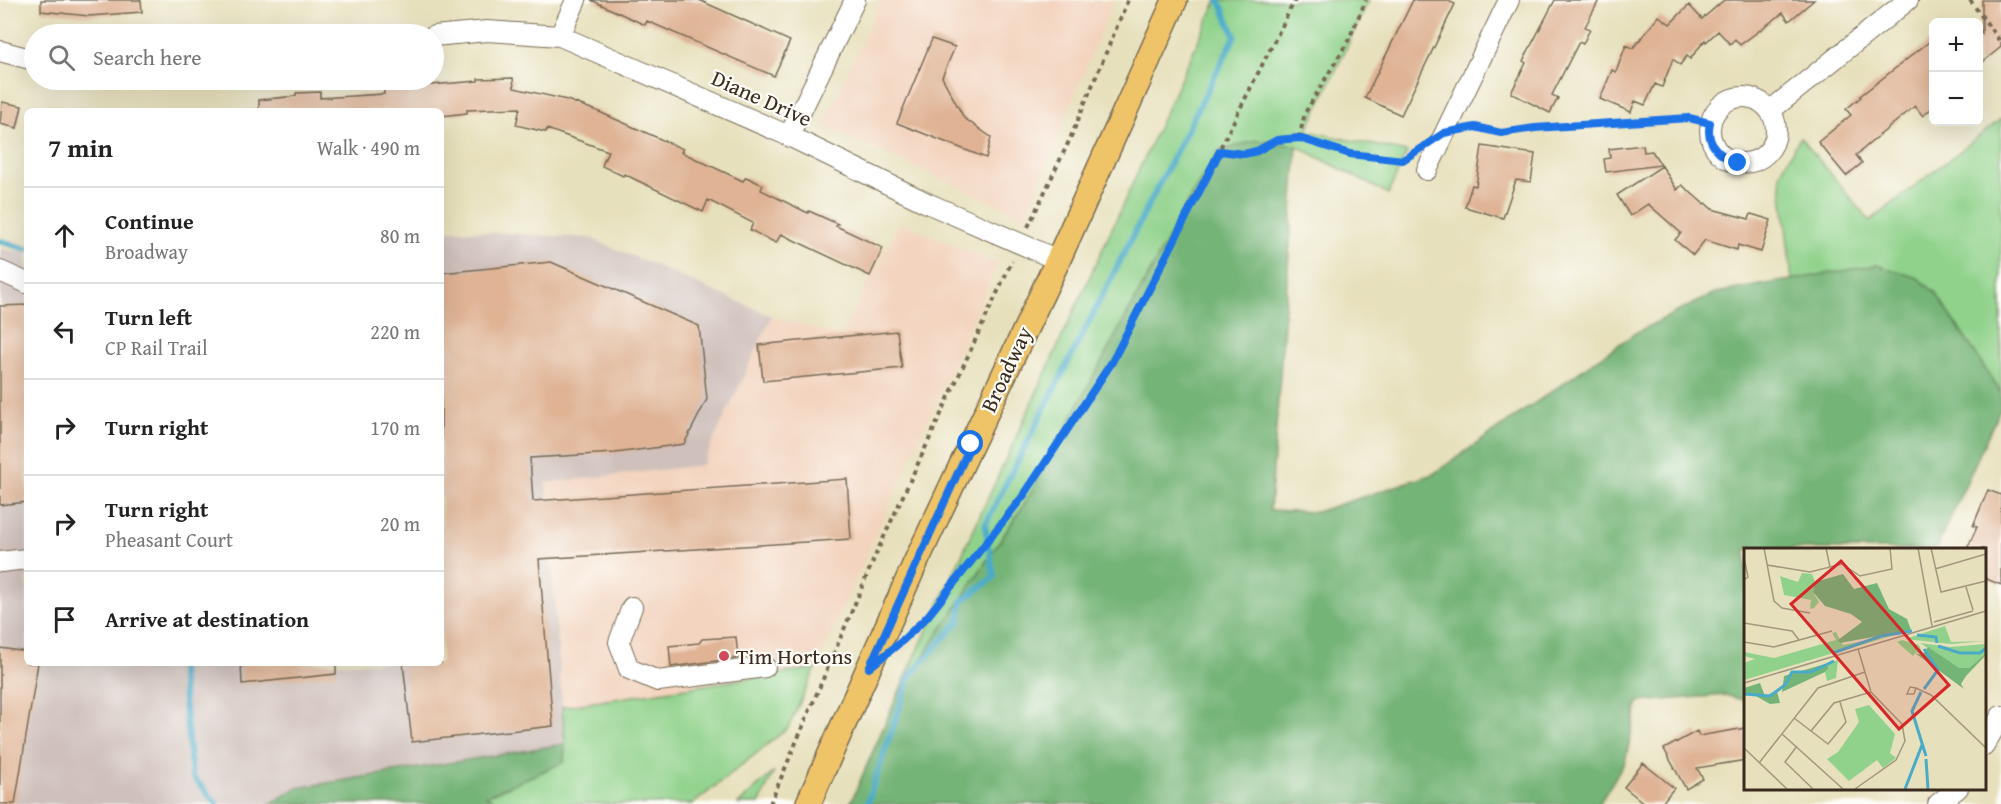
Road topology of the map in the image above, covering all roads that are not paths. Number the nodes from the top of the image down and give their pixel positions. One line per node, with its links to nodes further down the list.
1 (576, 0): 7 (street)
2 (855, 0): 11 (street)
3 (1175, 0): 13 (main road, Broadway)
4 (1509, 0): 12 (street)
5 (1908, 0): 10 (street)
6 (444, 35): 7 (street, Diane Drive)
7 (560, 36): 11 (street, Diane Drive)
8 (0, 51): 9 (street)
9 (24, 57)
10 (1771, 110): 10 (street)
11 (789, 136): 13 (street, Diane Drive)
12 (1426, 170)
13 (1058, 260): 23 (main road, Broadway)
14 (0, 271): 15 (street)
15 (24, 282)
16 (24, 559): 17 (street)
17 (0, 562)
18 (632, 607): 19 (street)
19 (765, 667)
20 (2001, 716): 21 (street)
21 (1986, 743)
22 (1957, 789): 24 (street)
23 (808, 804)
24 (1938, 804)

